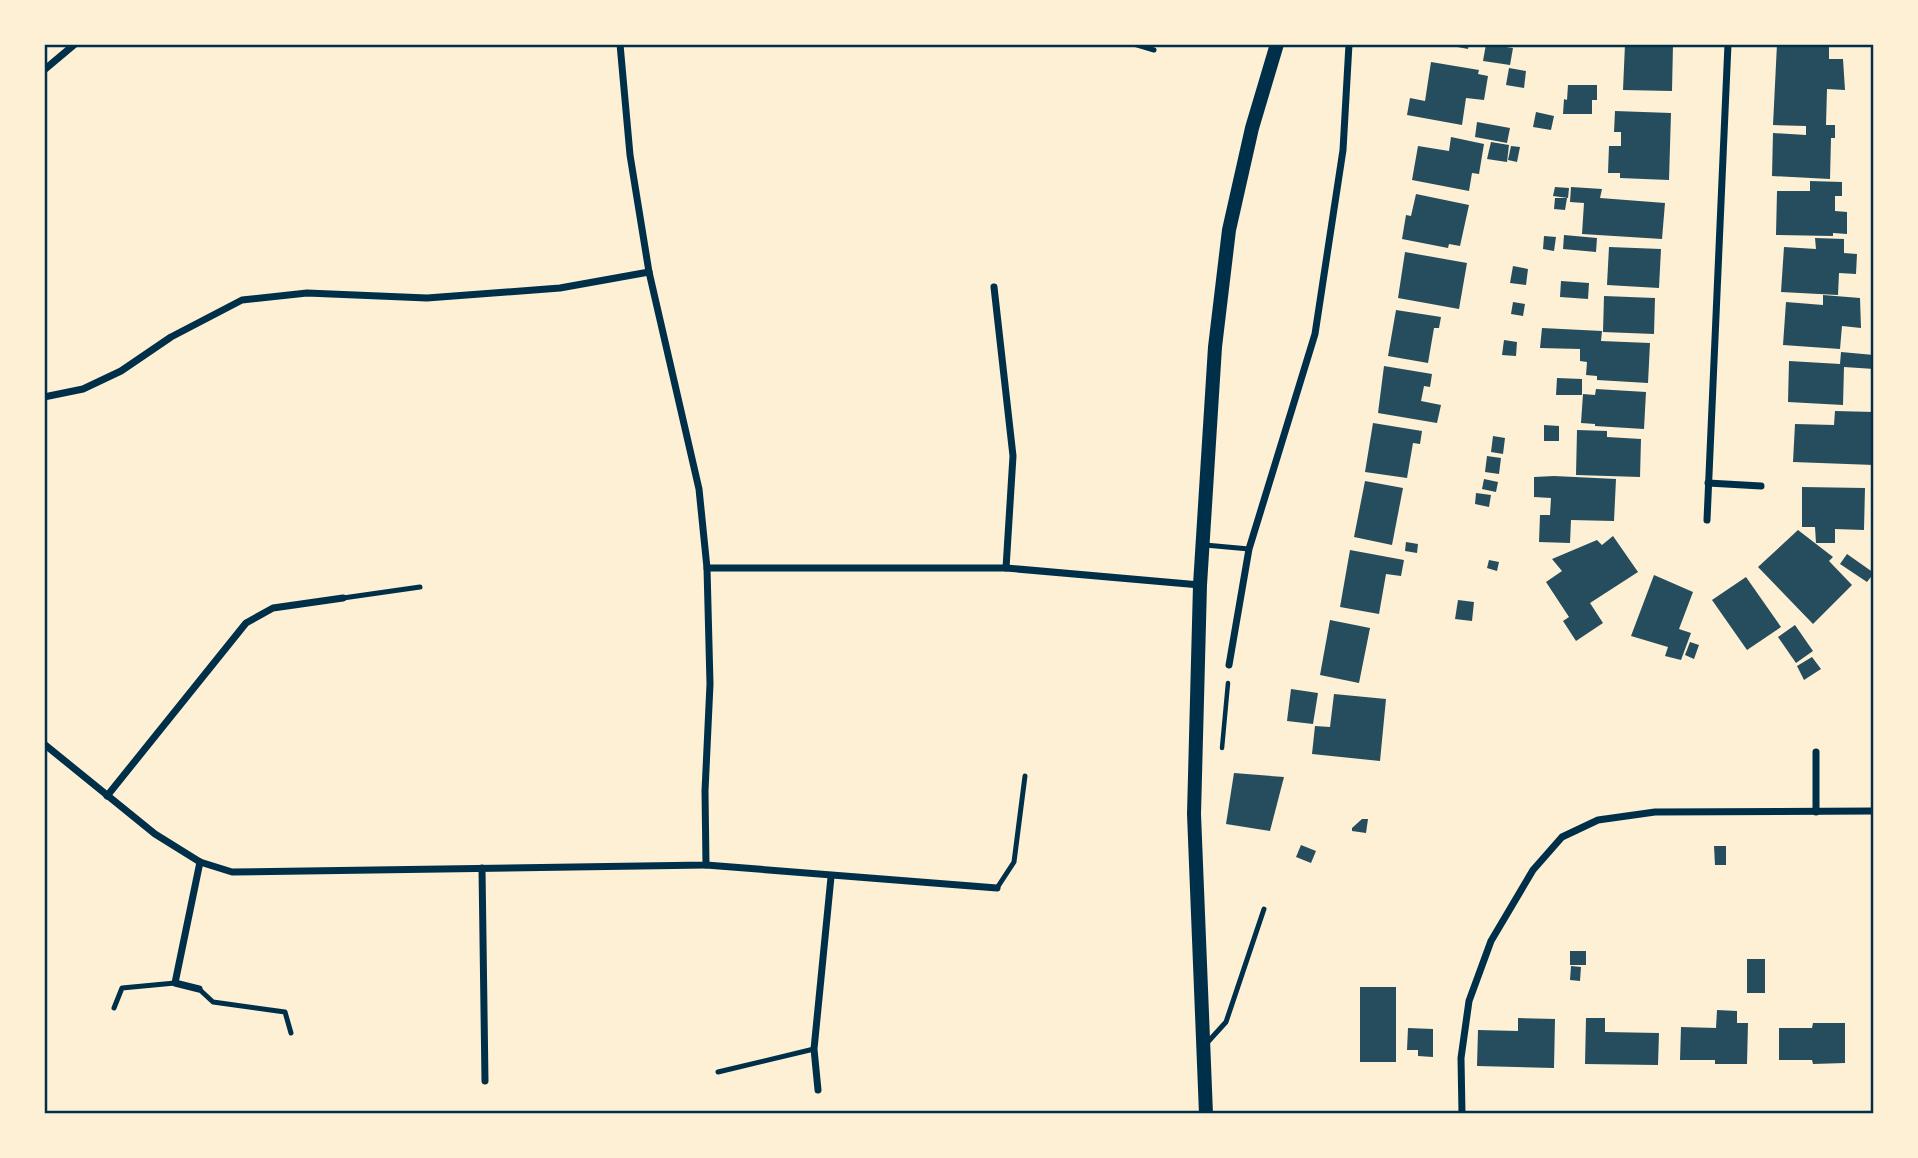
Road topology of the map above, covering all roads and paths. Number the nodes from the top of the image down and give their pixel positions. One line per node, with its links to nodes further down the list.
1 (75, 44): 8 (street)
2 (620, 44): 9 (street)
3 (1134, 44): 7 (lane)
4 (1276, 44): 15 (main road)
5 (1349, 44): 16 (street)
6 (1728, 44): 12 (street)
7 (1154, 50)
8 (44, 70)
9 (649, 272): 11 (street); 17 (street)
10 (994, 288): 18 (street)
11 (44, 397)
12 (1708, 483): 13 (street); 14 (street)
13 (1761, 486)
14 (1707, 520)
15 (1202, 544): 16 (lane); 19 (main road)
16 (1249, 549): 22 (street)
17 (708, 568): 18 (street); 30 (street)
18 (1006, 568): 19 (street)
19 (1200, 585): 40 (main road)
20 (420, 587): 21 (lane)
21 (343, 598): 26 (street)
22 (1229, 665)
23 (44, 744): 26 (street)
24 (1816, 752): 28 (street)
25 (1025, 776): 33 (lane)
26 (107, 796): 29 (street)
27 (1874, 811): 28 (street)
28 (1816, 812): 45 (street)
29 (200, 862): 31 (street); 35 (street)
30 (706, 865): 31 (street); 32 (street)
31 (482, 868): 42 (street)
32 (831, 877): 33 (street); 39 (street)
33 (997, 888)
34 (1264, 909): 40 (lane)
35 (175, 984): 36 (street); 37 (lane)
36 (199, 989): 38 (lane)
37 (114, 1008)
38 (291, 1033)
39 (814, 1049): 41 (lane); 43 (street)
40 (1202, 1049): 44 (main road)
41 (718, 1072)
42 (485, 1081)
43 (818, 1090)
44 (1206, 1114)
45 (1462, 1114)

